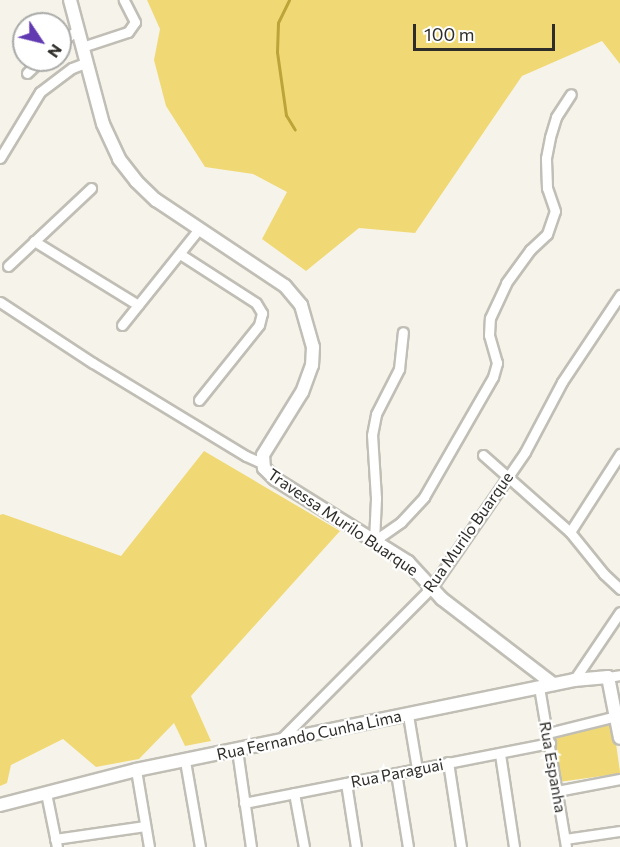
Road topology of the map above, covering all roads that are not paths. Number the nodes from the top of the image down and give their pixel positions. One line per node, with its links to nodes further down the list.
1 (70, 0): 3 (street)
2 (124, 0): 5 (street)
3 (78, 30): 4 (street); 5 (street)
4 (72, 34)
5 (82, 47): 6 (street)
6 (86, 63): 8 (street); 10 (street)
7 (571, 94): 25 (street)
8 (0, 158)
9 (91, 188): 11 (street)
10 (199, 229): 12 (street); 22 (street)
11 (34, 241): 13 (street); 16 (street)
12 (180, 254): 16 (street); 19 (street)
13 (8, 266)
14 (620, 295): 23 (street, Rua Murilo Buarque)
15 (0, 302): 22 (street, Travessa Murilo Buarque)
16 (138, 305): 17 (street)
17 (122, 325)
18 (403, 332): 25 (street)
19 (199, 400)
20 (620, 453): 24 (street)
21 (483, 455): 23 (street)
22 (262, 463): 25 (street, Travessa Murilo Buarque)
23 (508, 475): 24 (street); 26 (street, Rua Murilo Buarque)
24 (570, 532): 27 (street)
25 (374, 542): 26 (street, Travessa Murilo Buarque)
26 (432, 587): 31 (street, Travessa Murilo Buarque); 37 (street, Rua Murilo Buarque)
27 (620, 589)
28 (620, 612): 30 (street)
29 (614, 676): 30 (street, Rua Fernando Cunha Lima); 34 (street)
30 (574, 680): 31 (street, Rua Fernando Cunha Lima)
31 (553, 684): 32 (street, Rua Fernando Cunha Lima)
32 (539, 687): 33 (street, Rua Fernando Cunha Lima); 35 (street, Rua Espanha)
33 (408, 715): 37 (street, Rua Fernando Cunha Lima); 43 (street)
34 (616, 716): 35 (street); 36 (street)
35 (548, 733): 38 (street, Rua Espanha)
36 (620, 738)
37 (280, 740): 39 (street, Rua Fernando Cunha Lima)
38 (550, 743): 40 (street, Rua Paraguai); 48 (street, Rua Espanha)
39 (237, 750): 41 (street, Rua Fernando Cunha Lima); 51 (street)
40 (500, 754): 42 (street, Rua Paraguai); 64 (street)
41 (184, 761): 44 (street, Rua Fernando Cunha Lima); 58 (street)
42 (448, 762): 43 (street, Rua Paraguai); 63 (street)
43 (417, 769): 45 (street, Rua Paraguai)
44 (136, 770): 49 (street, Rua Fernando Cunha Lima); 53 (street)
45 (396, 772): 47 (street, Rua Paraguai); 62 (street)
46 (620, 779): 48 (street)
47 (346, 783): 50 (street, Rua Paraguai); 61 (street)
48 (557, 791): 56 (street, Rua Espanha)
49 (46, 793): 52 (street, Rua Fernando Cunha Lima); 55 (street)
50 (294, 793): 51 (street, Rua Paraguai); 60 (street)
51 (244, 803): 59 (street)
52 (0, 805)
53 (145, 825): 55 (street); 57 (street)
54 (620, 831): 56 (street)
55 (56, 843)
56 (566, 843)
57 (149, 847)
58 (200, 847)
59 (252, 847)
60 (304, 847)
61 (356, 847)
62 (408, 847)
63 (460, 847)
64 (514, 847)

